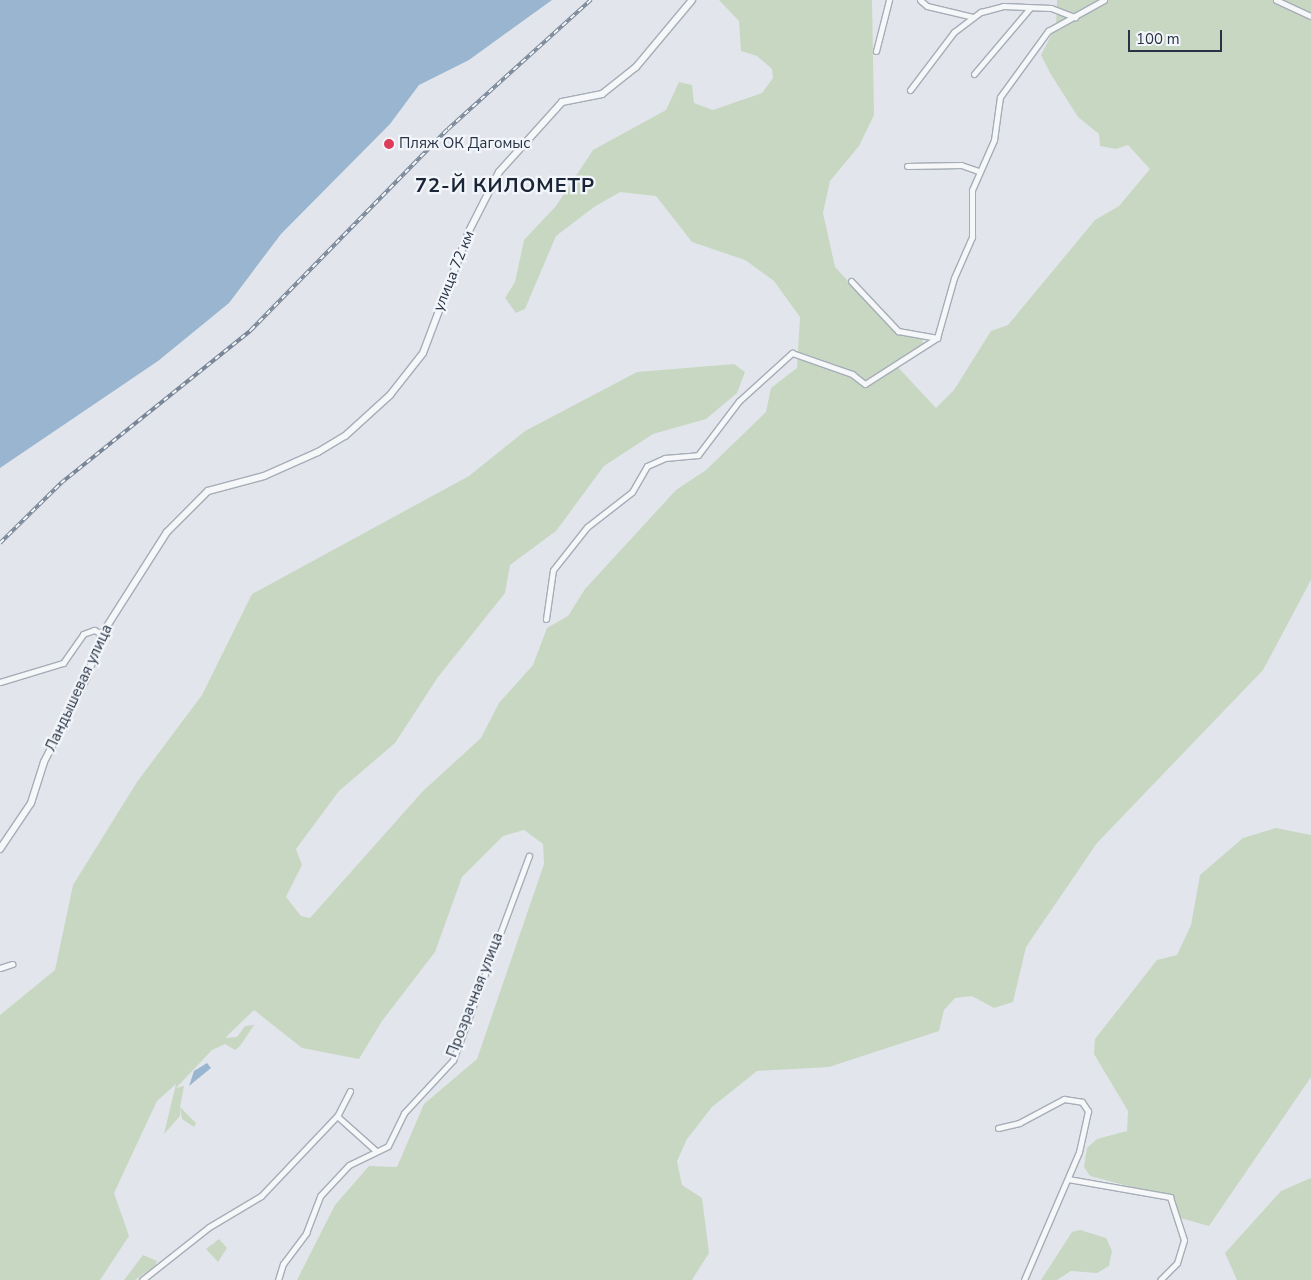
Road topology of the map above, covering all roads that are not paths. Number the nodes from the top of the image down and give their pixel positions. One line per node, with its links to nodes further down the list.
1 (692, 0): 17 (street, улица 72 км)
2 (889, 0): 10 (street)
3 (920, 0): 8 (street)
4 (1104, 0): 9 (street)
5 (1276, 0): 7 (street)
6 (1030, 8): 8 (street); 9 (street); 11 (street)
7 (1311, 16)
8 (973, 17): 12 (street)
9 (1075, 17): 14 (street)
10 (876, 51)
11 (974, 74)
12 (910, 90)
13 (907, 166): 14 (street)
14 (978, 171): 16 (street)
15 (851, 281): 16 (street)
16 (937, 338): 18 (street)
17 (296, 461): 19 (street, Ландышевая улица)
18 (546, 619)
19 (102, 634): 20 (street); 21 (street, Ландышевая улица)
20 (0, 682)
21 (0, 848)
22 (529, 856): 28 (street, Прозрачная улица)
23 (12, 964): 24 (street)
24 (0, 968)
25 (350, 1091): 26 (street)
26 (337, 1116): 28 (street); 30 (street)
27 (998, 1128): 29 (street)
28 (376, 1151): 31 (street, Прозрачная улица)
29 (1068, 1179): 32 (street); 33 (street)
30 (142, 1280)
31 (278, 1280)
32 (1024, 1280)
33 (1160, 1280)

